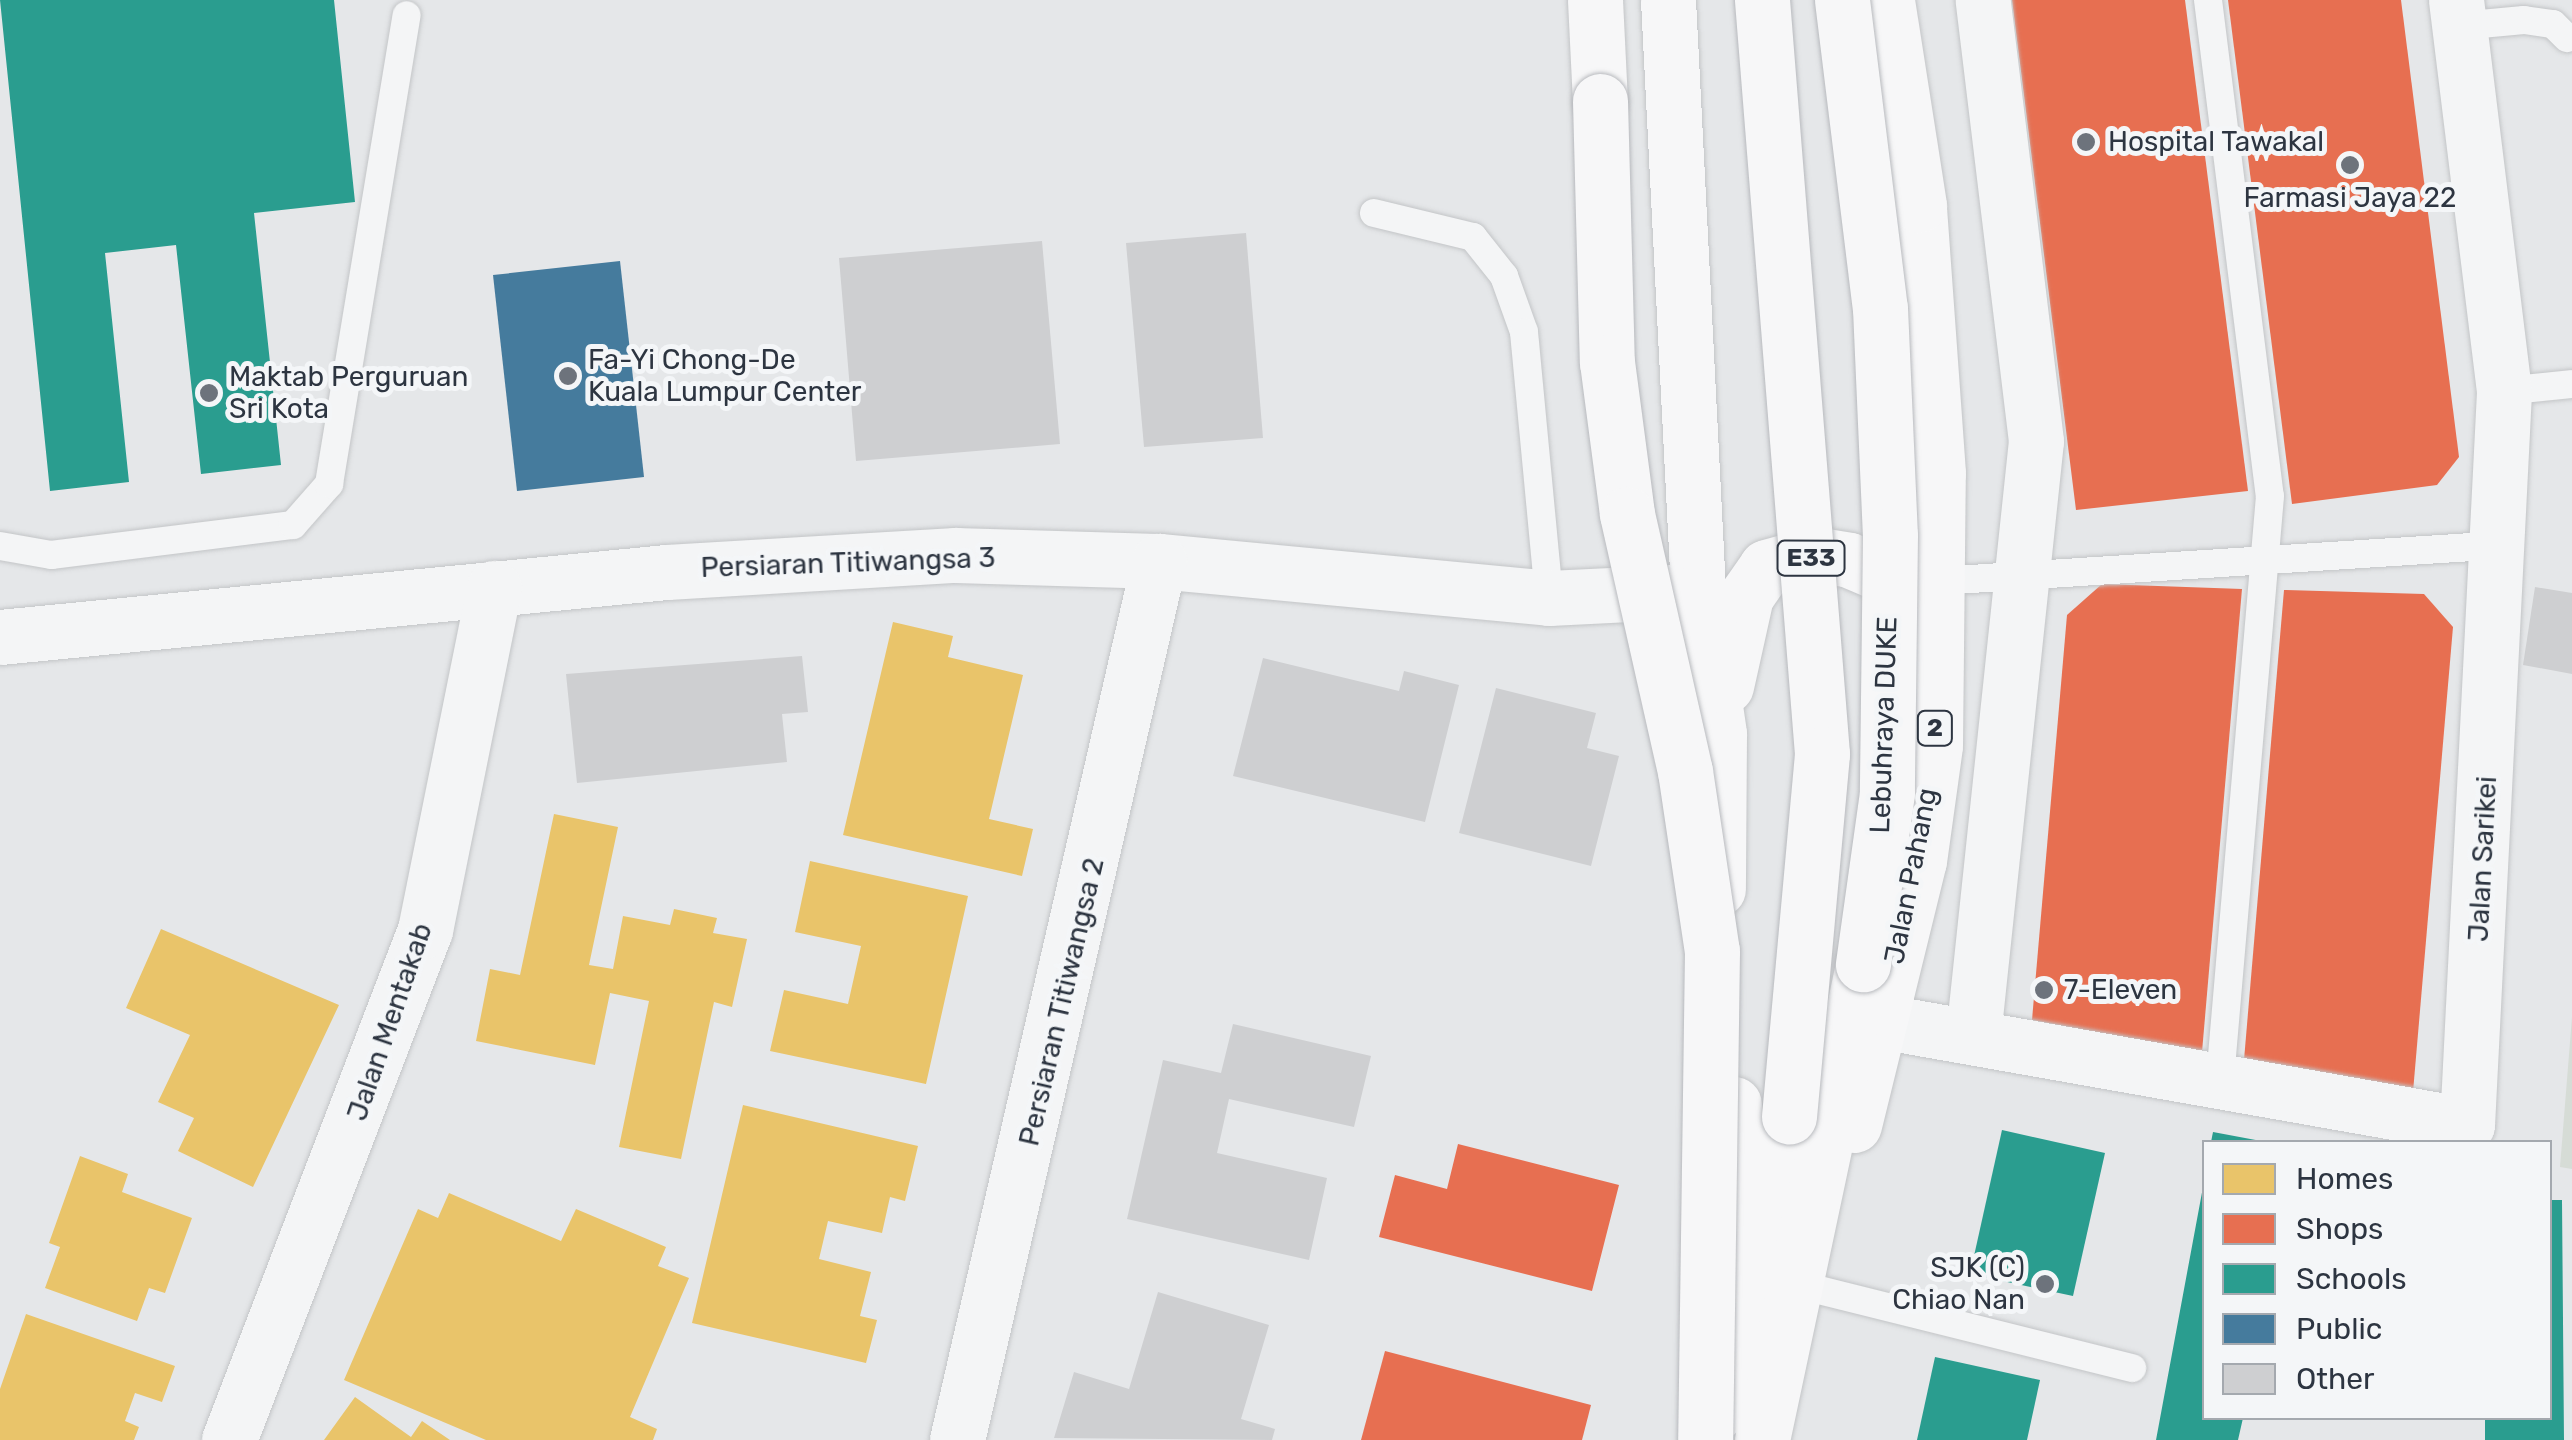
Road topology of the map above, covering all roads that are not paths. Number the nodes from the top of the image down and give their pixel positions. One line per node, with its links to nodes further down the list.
1 (1595, 0): 34 (main road, bridge)
2 (1668, 0): 21 (main road)
3 (1762, 0): 34 (main road, E33, bridge)
4 (1842, 0): 35 (main road, Lebuhraya DUKE, bridge)
5 (1887, 0): 19 (main road, Jalan Pahang / 2)
6 (1983, 0): 18 (street)
7 (2208, 0): 16 (lane)
8 (2457, 13): 10 (lane); 13 (street, Jalan Sarikei)
9 (407, 14): 15 (lane)
10 (2567, 38)
11 (1374, 213): 22 (lane)
12 (2572, 384): 13 (lane)
13 (2504, 390): 14 (street, Jalan Sarikei)
14 (2502, 545): 16 (lane); 28 (street, Jalan Sarikei)
15 (0, 546)
16 (2271, 559): 18 (lane); 28 (lane)
17 (1159, 562): 20 (street, Persiaran Titiwangsa 3); 22 (street, Persiaran Titiwangsa 3); 32 (street, Persiaran Titiwangsa 2)
18 (2022, 570): 19 (lane); 27 (street)
19 (1940, 582): 25 (main road, Jalan Pahang / 2)
20 (494, 588): 23 (street, Persiaran Titiwangsa 3); 31 (street, Jalan Mentakab)
21 (1698, 591): 22 (street, Persiaran Titiwangsa 3); 24 (main road)
22 (1549, 598)
23 (0, 637)
24 (1719, 734): 25 (main road); 33 (main road)
25 (1935, 745): 26 (main road, Jalan Pahang / 2)
26 (1880, 1022): 27 (street, Jalan Sarikei); 29 (main road, Jalan Pahang / 2)
27 (1972, 1036): 28 (street, Jalan Sarikei)
28 (2220, 1079)
29 (1811, 1288): 30 (lane); 36 (main road, Jalan Pahang / 2)
30 (2132, 1368)
31 (229, 1440)
32 (957, 1440)
33 (1681, 1440)
34 (1707, 1440)
35 (1762, 1440)
36 (1774, 1440)

